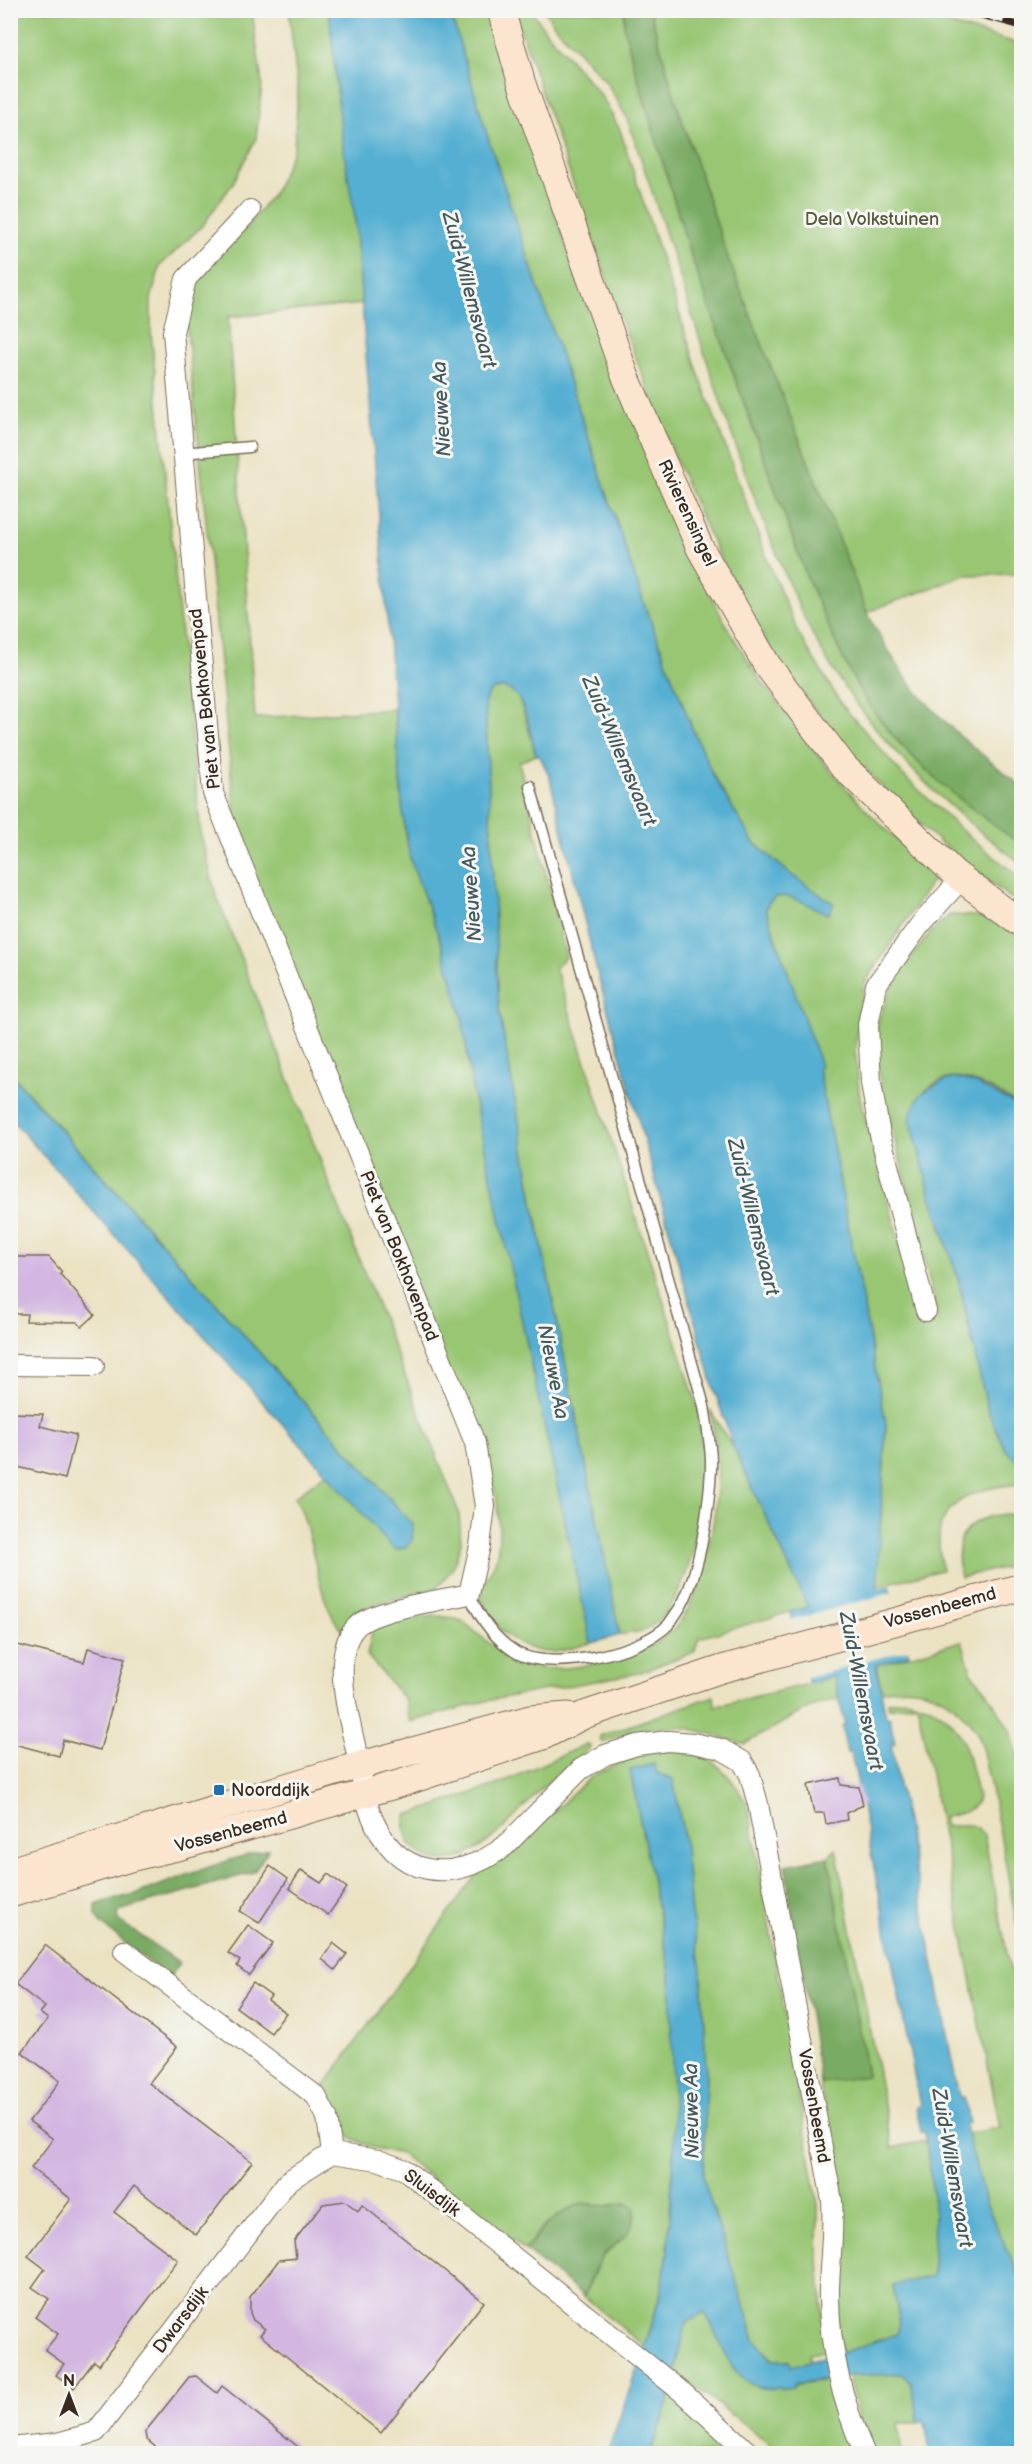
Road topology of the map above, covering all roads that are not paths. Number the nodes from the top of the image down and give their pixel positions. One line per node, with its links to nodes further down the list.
1 (501, 10): 6 (main road, Rivierensingel)
2 (250, 210): 4 (street, Piet van Bokhovenpad)
3 (250, 447): 4 (lane)
4 (182, 453): 12 (street, Piet van Bokhovenpad)
5 (530, 786): 12 (lane)
6 (961, 879): 7 (main road, Rivierensingel); 8 (street)
7 (1022, 924)
8 (926, 1311)
9 (10, 1365): 10 (street)
10 (94, 1366)
11 (1022, 1587): 13 (main road, Vossenbeemd)
12 (469, 1594): 14 (street)
13 (584, 1715): 14 (main road, Vossenbeemd); 15 (main road, Vossenbeemd)
14 (360, 1766): 15 (street); 16 (main road, Vossenbeemd)
15 (366, 1794): 17 (main road, Vossenbeemd); 22 (street, Vossenbeemd)
16 (10, 1871)
17 (10, 1894)
18 (124, 1951): 19 (street)
19 (332, 2153): 20 (street, Dwarsdijk); 21 (street, Sluisdijk)
20 (10, 2448)
21 (750, 2454)
22 (864, 2454)

